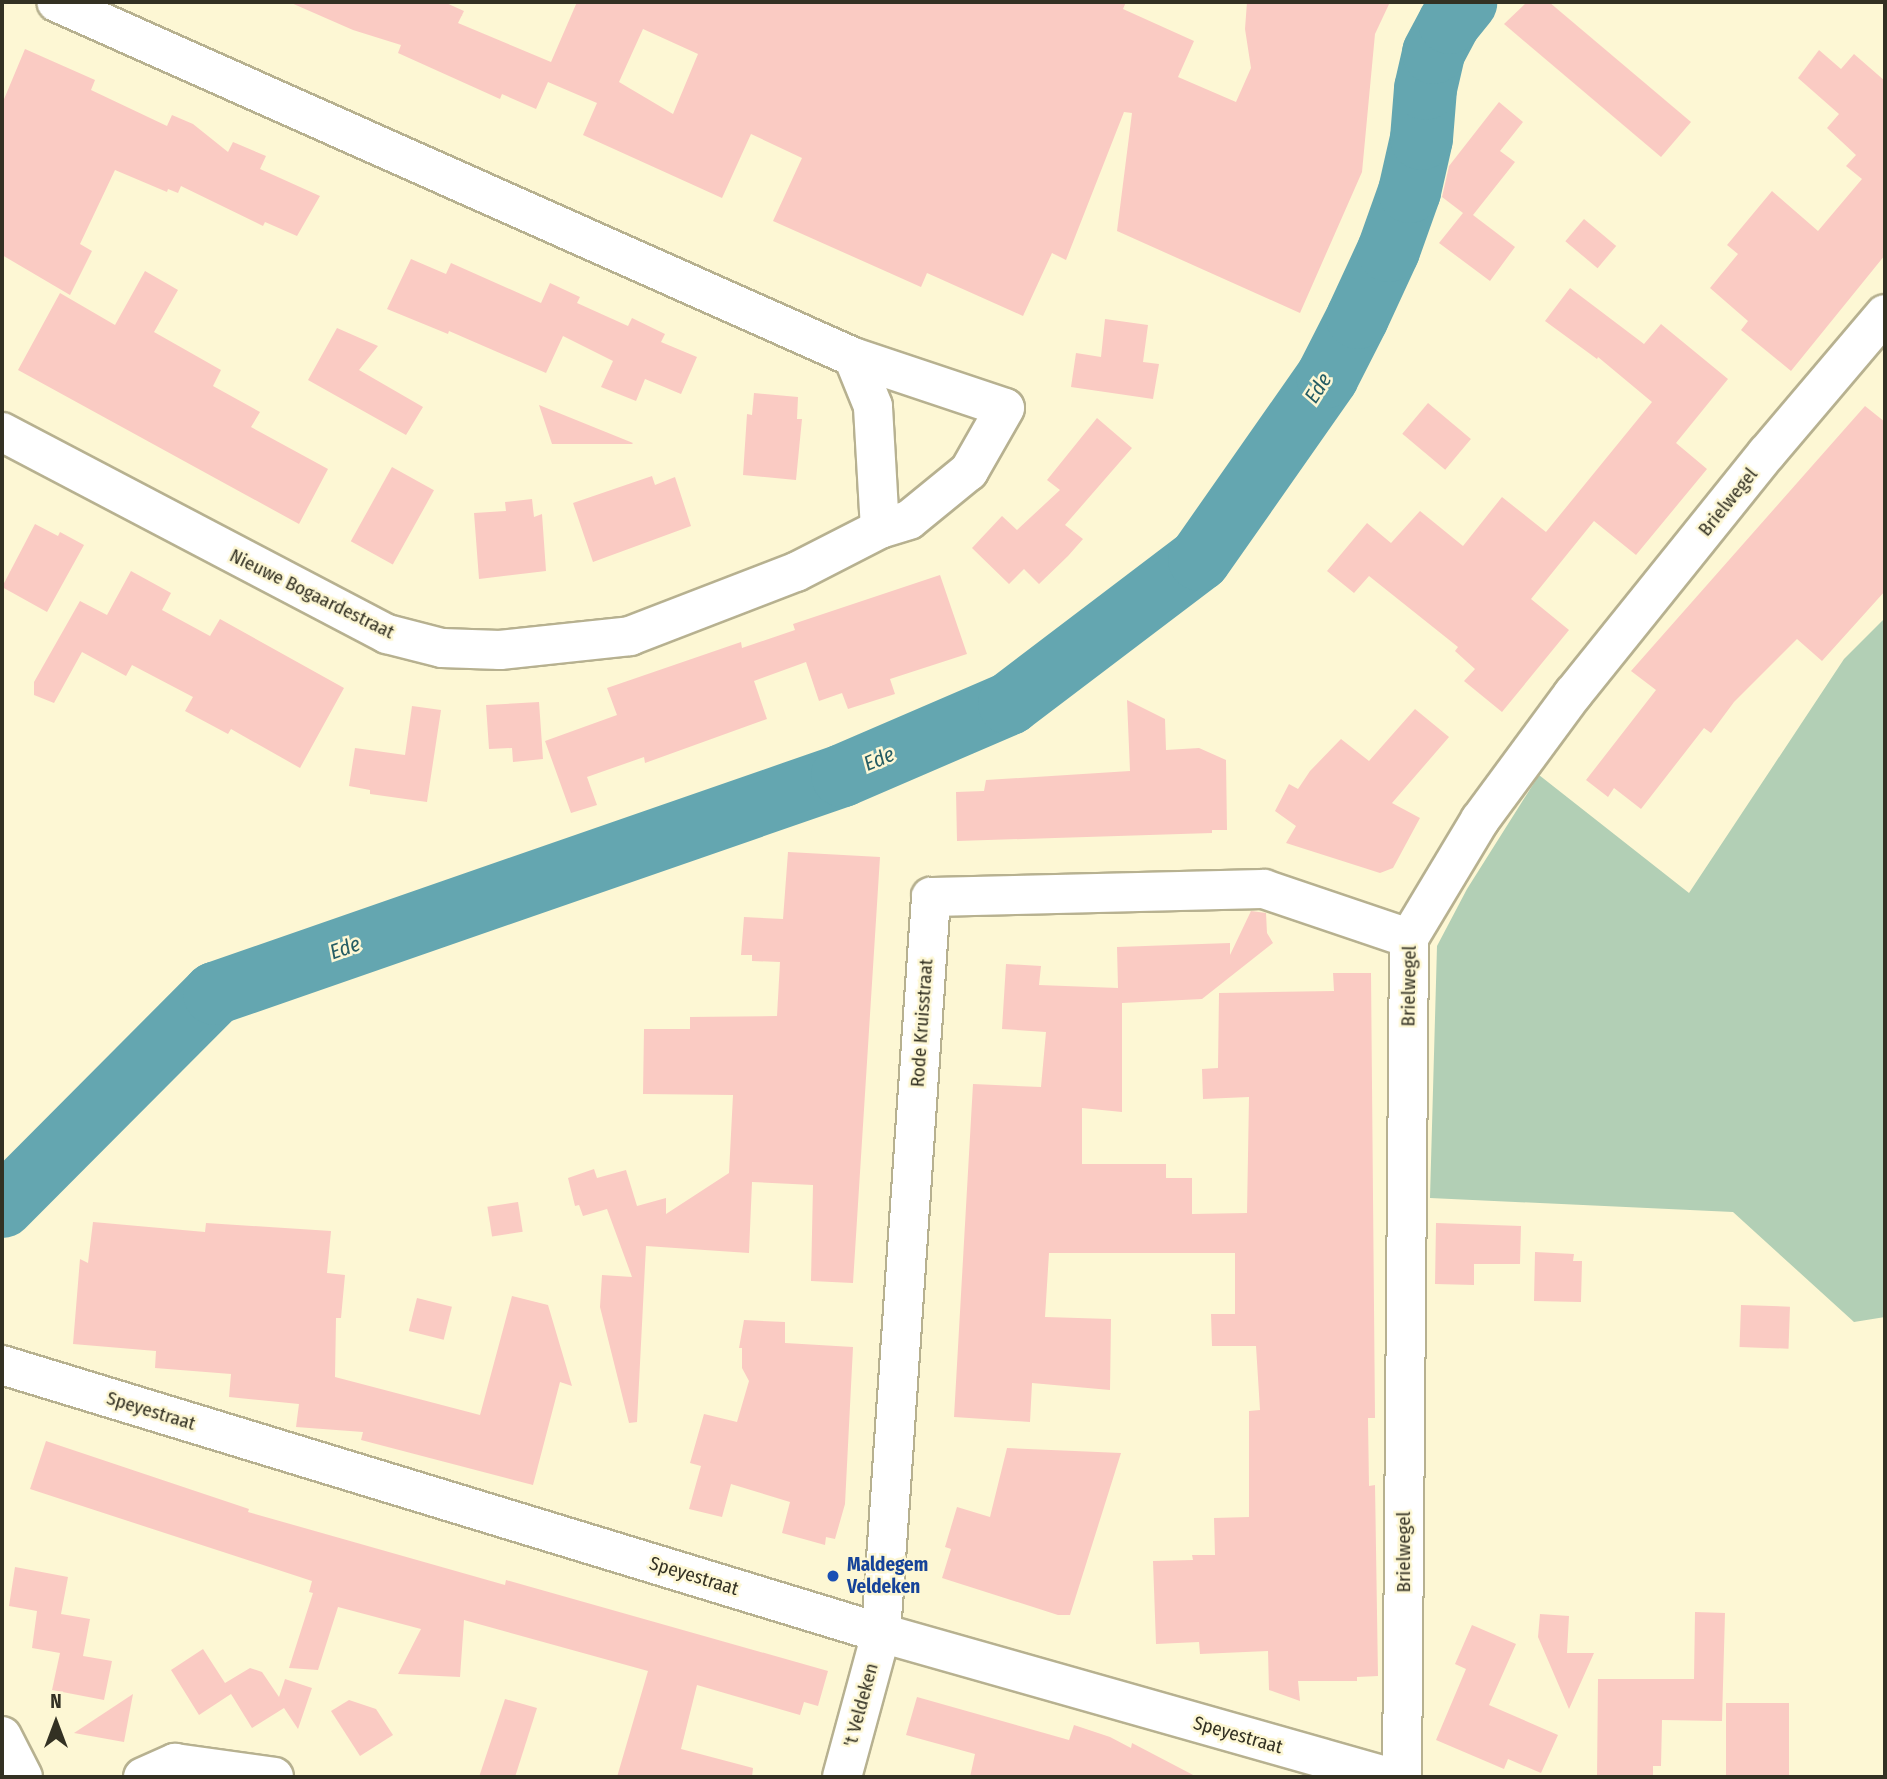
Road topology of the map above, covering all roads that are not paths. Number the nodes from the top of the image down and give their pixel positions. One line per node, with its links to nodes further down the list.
1 (56, 2): 3 (street, Nieuwe Bogaardestraat)
2 (1885, 314): 6 (street, Brielwegel)
3 (853, 357): 5 (street); 5 (street, Nieuwe Bogaardestraat)
4 (2, 432): 5 (street, Nieuwe Bogaardestraat)
5 (880, 529)
6 (1409, 938): 8 (street, Rode Kruisstraat); 15 (street, Brielwegel)
7 (3, 1370): 8 (street, Speyestraat)
8 (881, 1633): 13 (street, 't Veldeken); 14 (street, Speyestraat)
9 (2, 1736): 10 (street)
10 (23, 1777)
11 (143, 1777): 12 (street)
12 (274, 1777)
13 (842, 1777)
14 (1389, 1777)
15 (1402, 1777)

